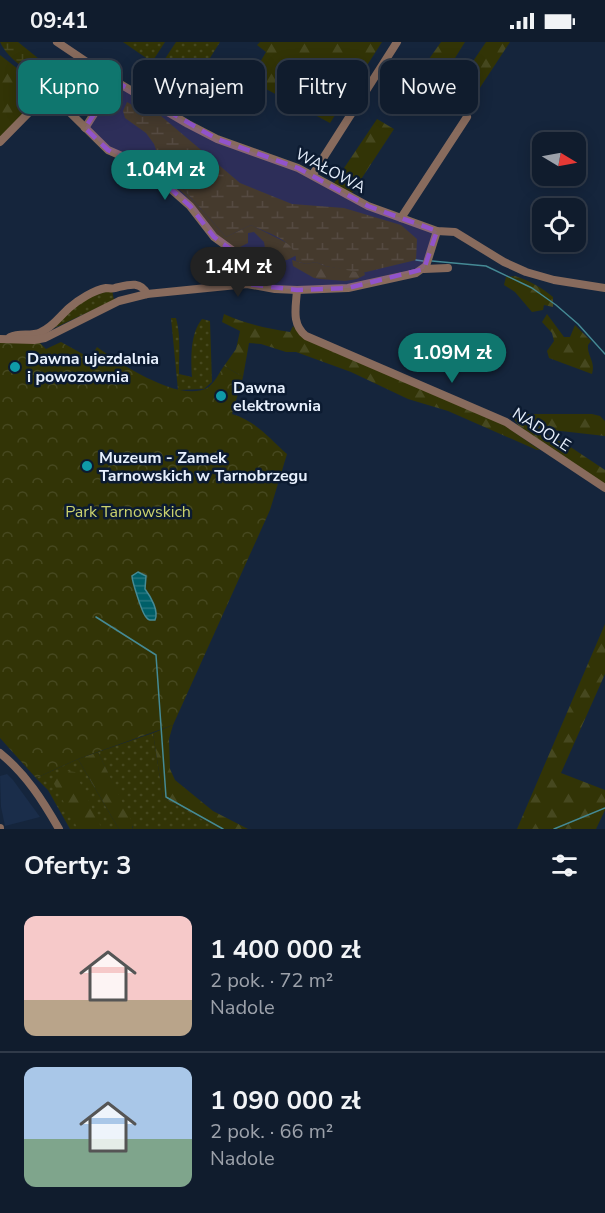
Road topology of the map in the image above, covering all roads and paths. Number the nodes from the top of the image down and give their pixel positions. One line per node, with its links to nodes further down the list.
1 (57, 42): 3 (street, WAŁOWA)
2 (398, 42): 9 (street)
3 (84, 60)
4 (121, 85): 9 (street, WAŁOWA)
5 (95, 114): 7 (street)
6 (467, 117): 10 (street)
7 (86, 128): 8 (street); 14 (street)
8 (0, 142)
9 (313, 174): 10 (street, WAŁOWA)
10 (401, 218): 11 (street, WAŁOWA)
11 (437, 231): 13 (street); 15 (street, WAŁOWA)
12 (448, 268): 13 (street)
13 (424, 269): 16 (street)
14 (248, 284): 16 (street); 17 (street)
15 (605, 288)
16 (297, 290): 19 (street, NADOLE)
17 (147, 294): 18 (street); 18 (street)
18 (4, 339)
19 (605, 488)
20 (0, 753): 21 (street)
21 (59, 829)

